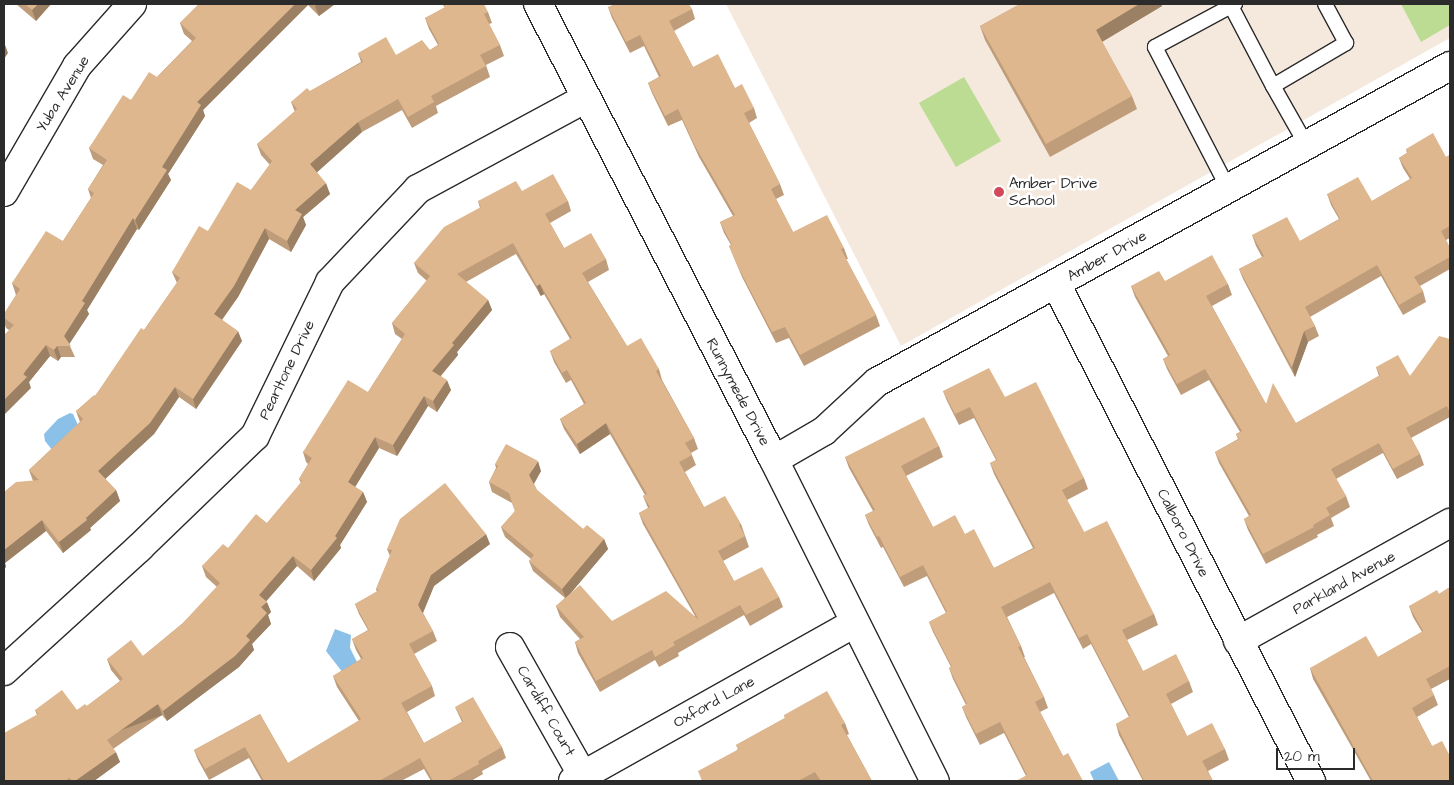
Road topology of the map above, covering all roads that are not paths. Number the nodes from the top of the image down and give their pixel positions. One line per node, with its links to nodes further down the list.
1 (132, 4): 10 (street, Yuba Avenue)
2 (538, 4): 7 (street, Runnymede Drive)
3 (1325, 4): 6 (lane)
4 (1233, 5): 6 (lane); 9 (lane)
5 (1450, 66): 8 (street, Amber Drive)
6 (1274, 86): 8 (lane)
7 (586, 98): 12 (street, Runnymede Drive); 17 (street, Pearltone Drive)
8 (1307, 146): 9 (street, Amber Drive)
9 (1229, 190): 11 (street, Amber Drive)
10 (4, 192)
11 (1056, 284): 12 (street, Amber Drive); 15 (street, Calboro Drive)
12 (774, 460): 14 (street, Runnymede Drive)
13 (1450, 523): 15 (street, Parkland Avenue)
14 (855, 624): 18 (street, Oxford Lane); 19 (street, Runnymede Drive)
15 (1238, 641): 20 (street, Calboro Drive)
16 (510, 647): 18 (street, Cardiff Court)
17 (4, 671)
18 (578, 778)
19 (935, 781)
20 (1311, 781)

